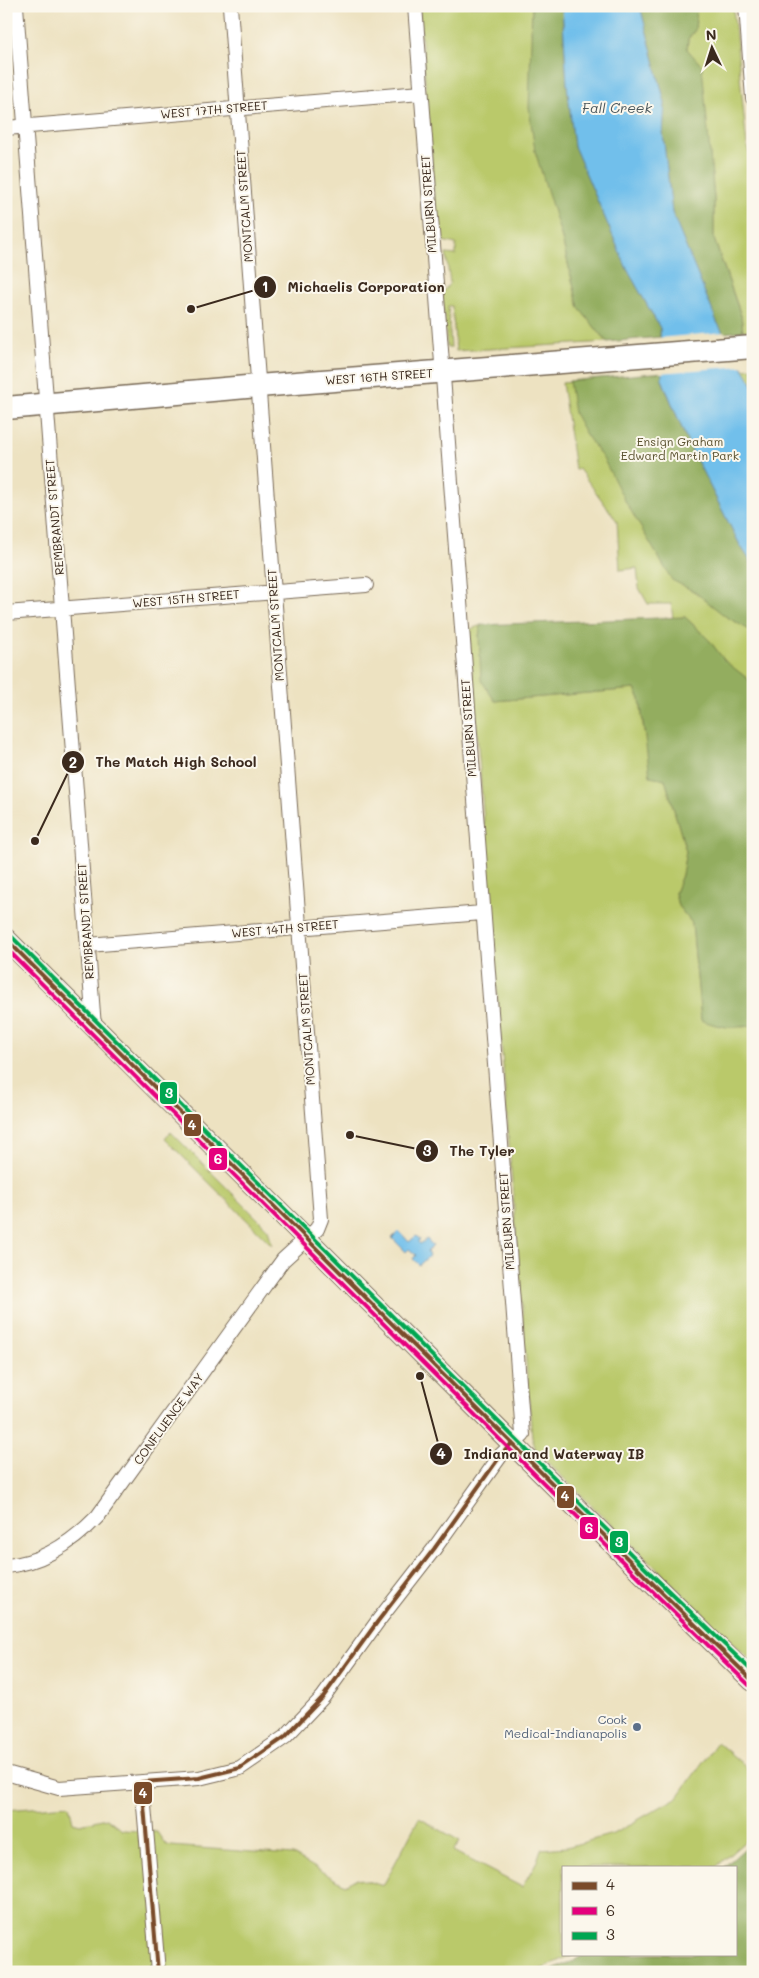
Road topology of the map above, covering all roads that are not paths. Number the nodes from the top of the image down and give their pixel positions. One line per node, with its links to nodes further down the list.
1 (16, 6): 8 (street, REMBRANDT STREET)
2 (230, 6): 7 (street, MONTCALM STREET)
3 (415, 6): 5 (street, MILBURN STREET)
4 (746, 6): 6 (street)
5 (421, 93): 7 (street, WEST 17TH STREET); 11 (street, MILBURN STREET)
6 (753, 98)
7 (238, 108): 8 (street, WEST 17TH STREET); 12 (street, MONTCALM STREET)
8 (25, 126): 9 (street, WEST 17TH STREET); 13 (street, REMBRANDT STREET)
9 (6, 128)
10 (753, 347): 11 (main road, WEST 16TH STREET)
11 (442, 373): 12 (main road, WEST 16TH STREET); 19 (street, MILBURN STREET)
12 (258, 386): 13 (main road, WEST 16TH STREET); 16 (street, MONTCALM STREET)
13 (46, 404): 14 (main road, WEST 16TH STREET); 17 (street, REMBRANDT STREET)
14 (6, 408)
15 (366, 585): 16 (street, WEST 15TH STREET)
16 (274, 592): 17 (street, WEST 15TH STREET); 20 (street, MONTCALM STREET)
17 (62, 609): 18 (street, WEST 15TH STREET); 22 (street, REMBRANDT STREET)
18 (6, 613)
19 (482, 913): 20 (street, WEST 14TH STREET); 25 (street, MILBURN STREET)
20 (299, 928): 22 (street, WEST 14TH STREET); 24 (street, MONTCALM STREET)
21 (6, 940): 23 (main road)
22 (88, 945): 23 (street, REMBRANDT STREET)
23 (94, 1028): 24 (main road)
24 (307, 1239): 25 (main road); 26 (street, CONFLUENCE WAY)
25 (512, 1443): 27 (main road); 29 (street)
26 (6, 1566)
27 (753, 1681)
28 (6, 1773): 29 (street)
29 (142, 1782): 30 (street)
30 (158, 1972)

